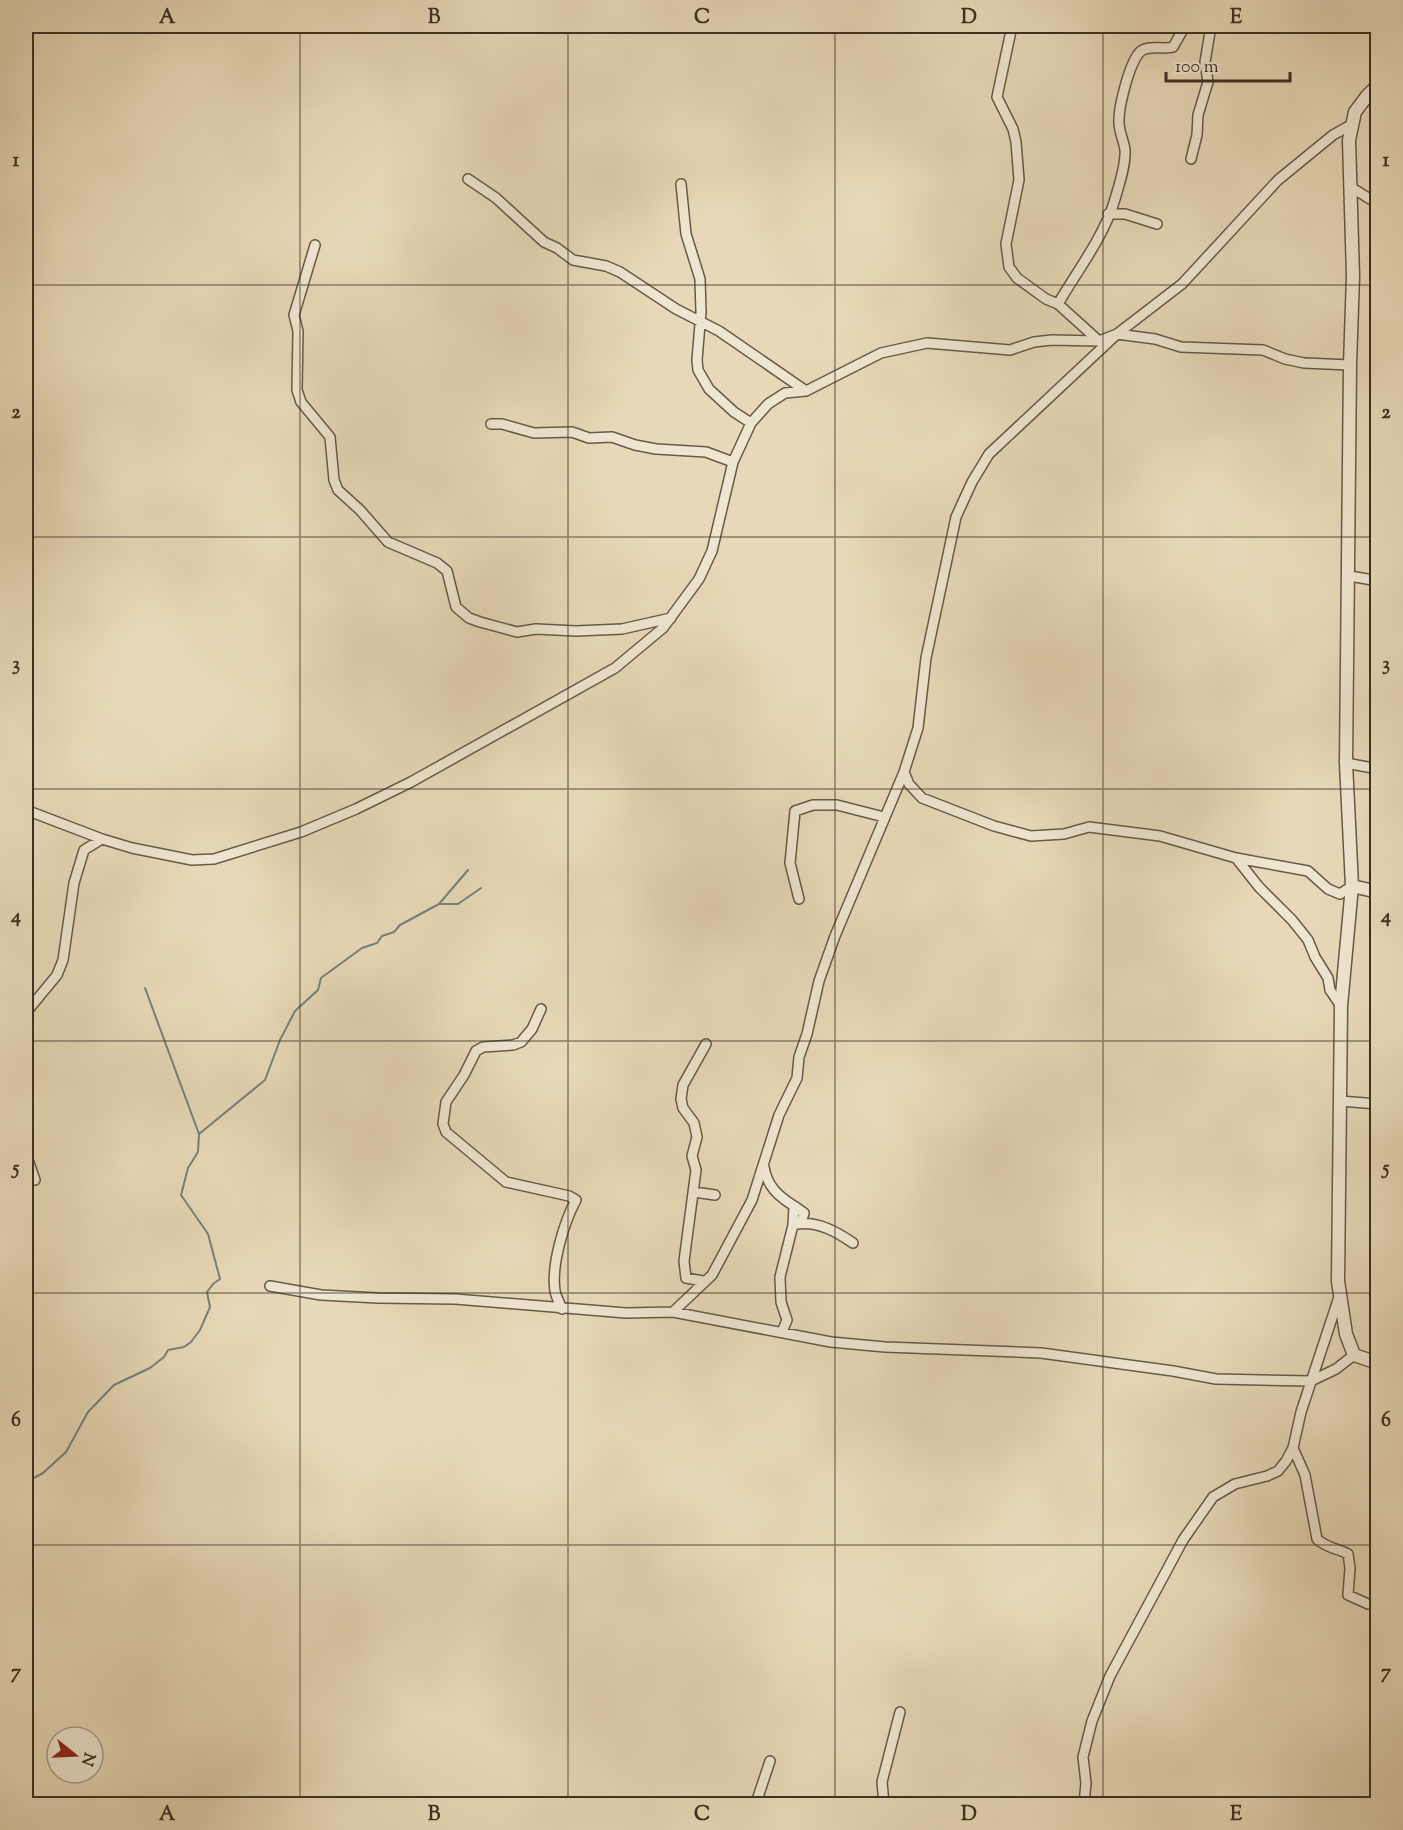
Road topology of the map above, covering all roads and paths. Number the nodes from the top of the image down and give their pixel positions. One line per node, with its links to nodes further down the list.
1 (1011, 26): 14 (street)
2 (1185, 26): 11 (street)
3 (1211, 26): 6 (street)
4 (1377, 85): 5 (street)
5 (1351, 125): 9 (street); 16 (street)
6 (1191, 159)
7 (468, 179): 15 (street)
8 (681, 184): 15 (street)
9 (1349, 186): 10 (street); 18 (street)
10 (1377, 204)
11 (1108, 214): 12 (street); 14 (street)
12 (1157, 224)
13 (315, 245): 25 (street)
14 (1058, 304): 17 (street)
15 (701, 322): 19 (street); 20 (street)
16 (1118, 334): 17 (street); 18 (street); 28 (street)
17 (1099, 341): 19 (street)
18 (1350, 365): 23 (street)
19 (806, 391): 20 (street)
20 (751, 423): 22 (street)
21 (491, 424): 22 (street)
22 (734, 462): 25 (street)
23 (1350, 576): 24 (street); 26 (street)
24 (1377, 581)
25 (671, 618): 31 (street)
26 (1346, 764): 27 (street); 33 (street)
27 (1377, 769)
28 (904, 772): 30 (street); 32 (street)
29 (26, 810): 31 (street)
30 (884, 817): 35 (street); 43 (street)
31 (102, 839): 38 (street)
32 (1236, 858): 33 (street); 36 (street)
33 (1352, 886): 34 (street); 36 (street)
34 (1377, 892)
35 (799, 898)
36 (1341, 1006): 40 (street)
37 (541, 1009): 54 (street)
38 (26, 1020)
39 (706, 1044): 45 (street)
40 (1340, 1101): 41 (street); 52 (street)
41 (1377, 1104)
42 (26, 1154): 44 (street)
43 (763, 1162): 47 (street); 50 (street)
44 (35, 1180)
45 (694, 1192): 46 (street); 49 (street)
46 (715, 1195)
47 (797, 1224): 48 (street); 56 (street)
48 (853, 1243)
49 (686, 1278): 50 (street); 53 (street)
50 (703, 1281): 53 (street)
51 (270, 1286): 54 (street)
52 (1339, 1297): 59 (street); 61 (street)
53 (689, 1298): 55 (street)
54 (562, 1309): 55 (street)
55 (673, 1312): 57 (street)
56 (788, 1320): 57 (street); 58 (street)
57 (782, 1332): 58 (street)
58 (793, 1334): 61 (street)
59 (1354, 1355): 60 (street); 61 (street)
60 (1377, 1363)
61 (1311, 1381): 62 (street)
62 (1293, 1448): 63 (street); 68 (street)
63 (1368, 1604)
64 (900, 1712): 67 (street)
65 (770, 1761): 66 (street)
66 (760, 1804)
67 (884, 1804)
68 (1084, 1804)

